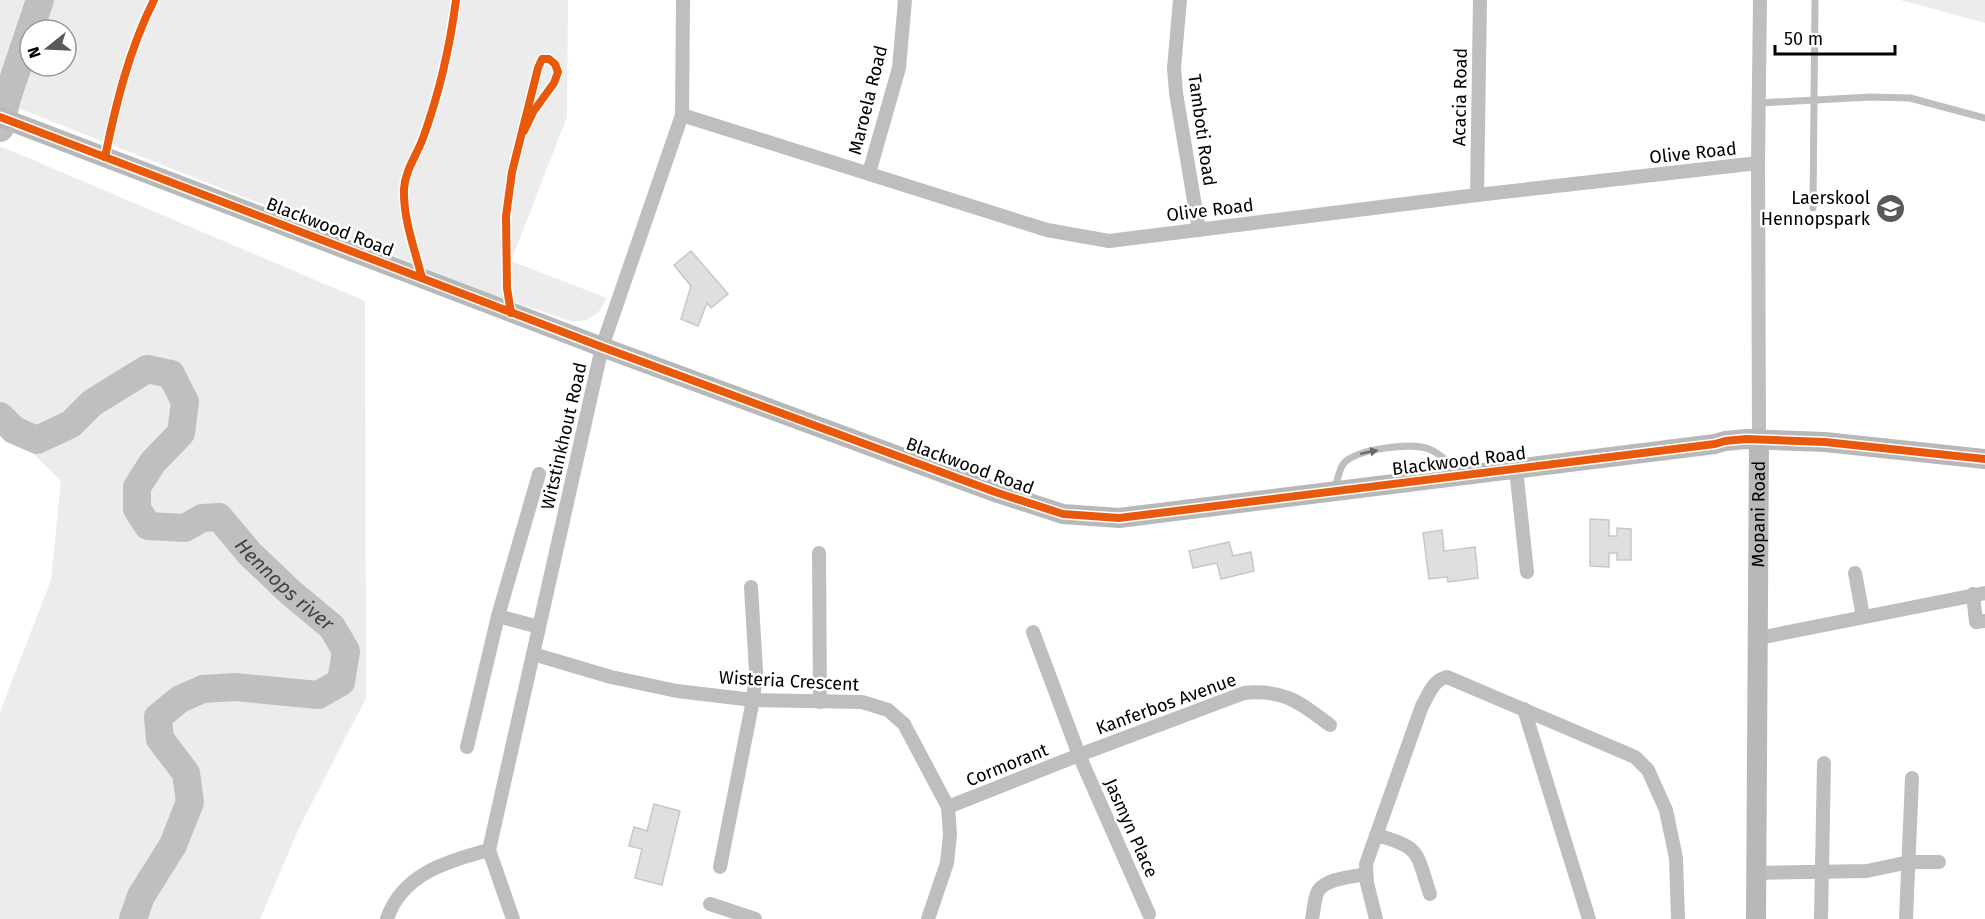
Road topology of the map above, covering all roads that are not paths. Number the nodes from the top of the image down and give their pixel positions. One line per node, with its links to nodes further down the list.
1 (683, 0): 9 (street, Witstinkhout Road)
2 (905, 0): 13 (street, Maroela Road)
3 (1180, 0): 16 (street, Tamboti Road)
4 (1480, 0): 14 (street, Acacia Road)
5 (1760, 0): 8 (street, Mopani Road)
6 (1815, 0): 7 (lane)
7 (1814, 100): 8 (lane); 11 (lane); 15 (lane)
8 (1759, 104): 12 (street, Mopani Road)
9 (682, 115): 13 (street, Olive Road); 17 (street, Witstinkhout Road)
10 (0, 117): 17 (street, Blackwood Road)
11 (1985, 118)
12 (1758, 163): 14 (street, Olive Road); 18 (street, Mopani Road)
13 (869, 173): 16 (street, Olive Road)
14 (1476, 195): 16 (street, Olive Road)
15 (1814, 208)
16 (1199, 230)
17 (602, 347): 24 (street, Blackwood Road); 33 (street, Witstinkhout Road)
18 (1759, 445): 19 (street, Blackwood Road); 20 (street, Blackwood Road); 21 (street, Blackwood Road); 35 (street, Mopani Road)
19 (1985, 459)
20 (1516, 469): 23 (street, Blackwood Road); 26 (street)
21 (1985, 472)
22 (539, 474): 30 (street)
23 (1462, 475): 24 (street, Blackwood Road); 24 (lane, one-way to 23)
24 (1334, 492)
25 (819, 553): 38 (street)
26 (1527, 572)
27 (1855, 573): 31 (street)
28 (751, 587): 37 (street)
29 (1979, 593): 31 (street); 32 (street)
30 (498, 616): 33 (street); 41 (street)
31 (1863, 616): 35 (street)
32 (1985, 621)
33 (539, 627): 36 (street, Witstinkhout Road)
34 (1033, 632): 42 (street, Jasmyn Place)
35 (1759, 638): 52 (street, Mopani Road)
36 (533, 654): 37 (street, Wisteria Crescent); 47 (street, Witstinkhout Road)
37 (753, 700): 38 (street, Wisteria Crescent); 50 (street)
38 (820, 702): 45 (street, Wisteria Crescent)
39 (1524, 710): 46 (street); 63 (street); 64 (street)
40 (1330, 725): 42 (street, Kanferbos Avenue)
41 (467, 747)
42 (1079, 755): 45 (street, Cormorant); 56 (street, Jasmyn Place)
43 (1824, 763): 51 (street)
44 (1912, 778): 48 (street)
45 (948, 807): 60 (street, Wisteria Crescent)
46 (1376, 835): 53 (street); 54 (street)
47 (489, 849): 57 (street); 58 (street)
48 (1909, 862): 49 (street); 51 (street); 67 (street)
49 (1939, 862)
50 (720, 867)
51 (1822, 872): 52 (street); 66 (street)
52 (1757, 873): 65 (street, Mopani Road)
53 (1366, 874): 61 (street); 62 (street)
54 (1430, 894)
55 (711, 904): 59 (street)
56 (1149, 914)
57 (387, 919)
58 (513, 919)
59 (755, 919)
60 (928, 919)
61 (1312, 919)
62 (1376, 919)
63 (1589, 919)
64 (1678, 919)
65 (1756, 919)
66 (1821, 919)
67 (1906, 919)

